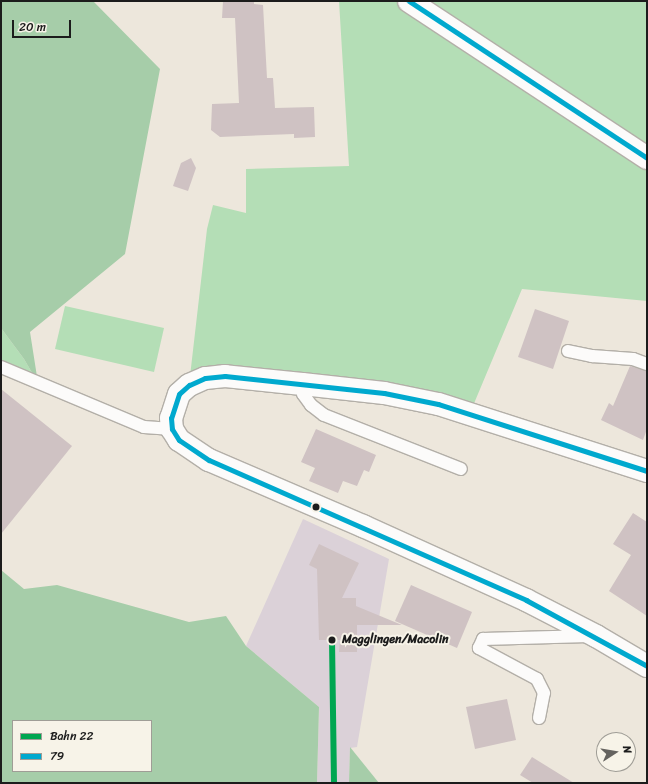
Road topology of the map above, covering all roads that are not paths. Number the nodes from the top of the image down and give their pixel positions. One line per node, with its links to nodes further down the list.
1 (409, 1): 2 (street)
2 (647, 158)
3 (568, 351): 4 (lane)
4 (647, 364)
5 (1, 367): 7 (lane)
6 (302, 384): 7 (street); 8 (lane); 9 (street)
7 (172, 429): 10 (street)
8 (461, 469)
9 (647, 471)
10 (596, 636): 11 (street); 12 (lane)
11 (647, 666)
12 (539, 718)

